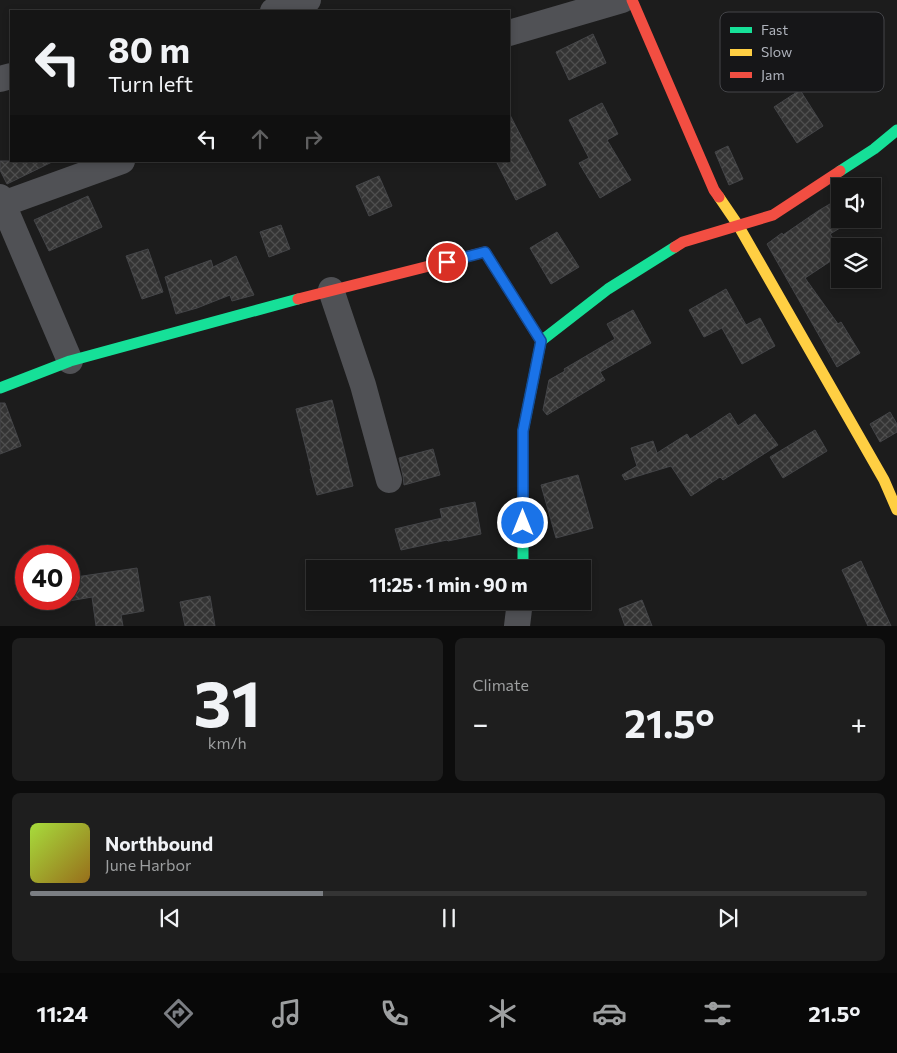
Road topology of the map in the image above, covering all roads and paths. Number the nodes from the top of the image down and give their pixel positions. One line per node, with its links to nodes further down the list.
1 (308, 0): 4 (street)
2 (622, 0): 5 (street)
3 (632, 0): 9 (street)
4 (276, 10)
5 (510, 33)
6 (897, 130): 9 (street)
7 (119, 162): 8 (street)
8 (1, 202): 12 (street)
9 (738, 225): 11 (street); 15 (street)
10 (331, 290): 11 (street); 12 (street); 14 (street)
11 (541, 341): 16 (street)
12 (70, 361): 13 (street)
13 (0, 388)
14 (389, 480)
15 (897, 510)
16 (523, 560)
17 (519, 610): 18 (street)
18 (518, 626)

